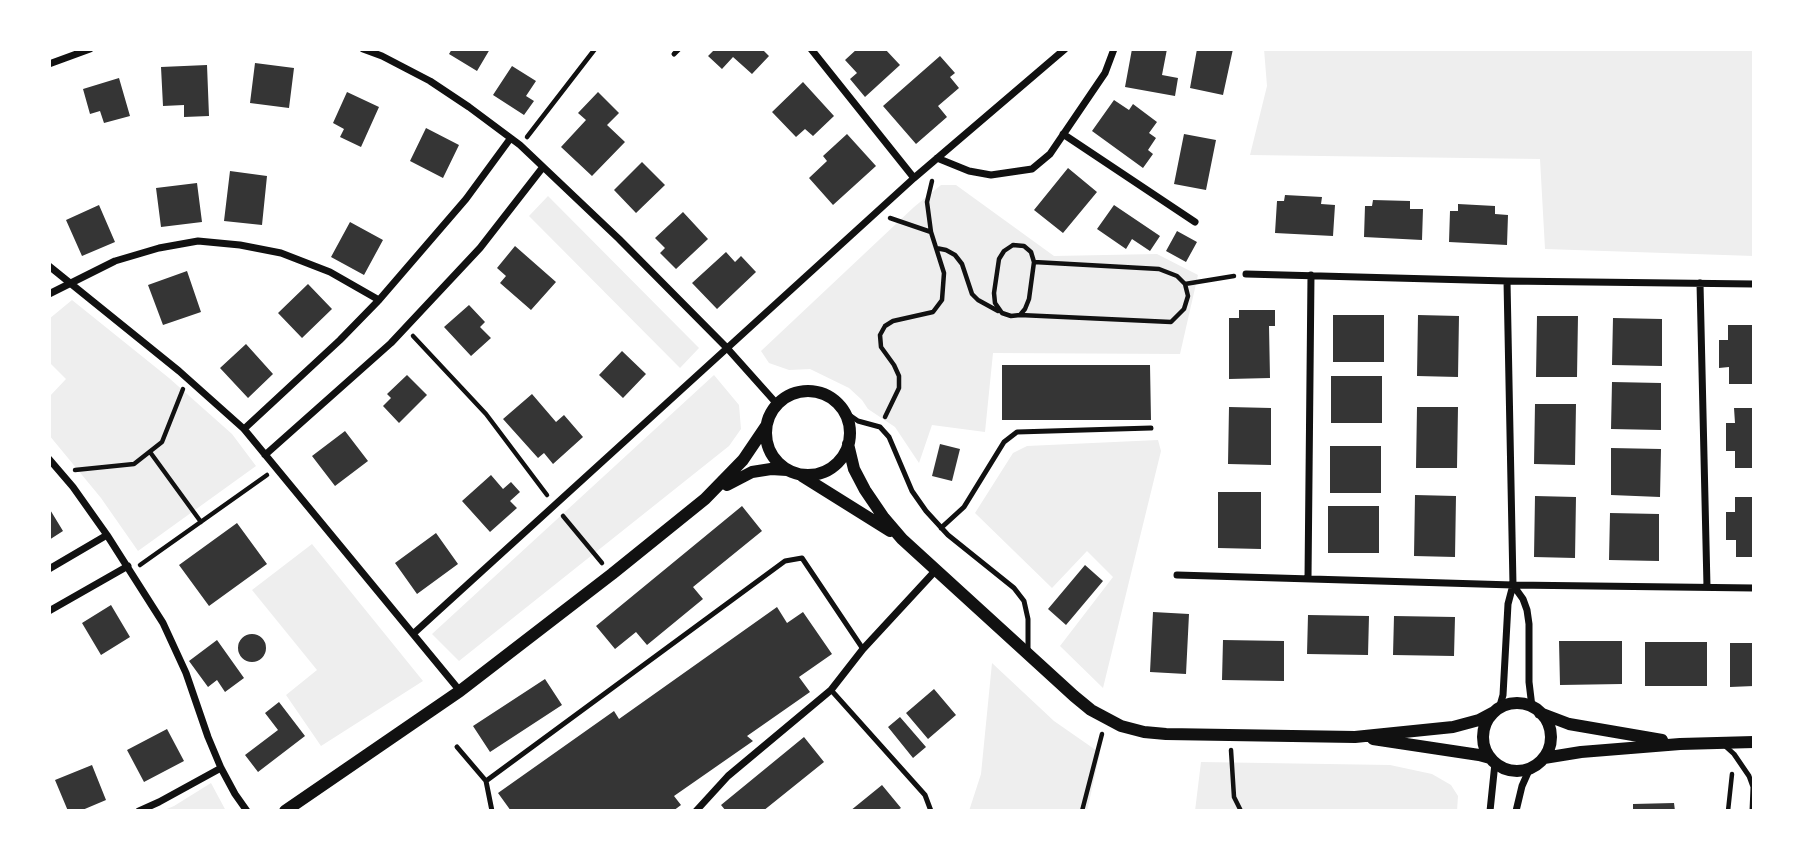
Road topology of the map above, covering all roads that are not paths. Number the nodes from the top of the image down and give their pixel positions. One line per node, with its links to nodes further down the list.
1 (90, 49): 6 (street)
2 (363, 49): 8 (street)
3 (811, 49): 11 (street)
4 (1065, 49): 9 (street)
5 (1114, 49): 7 (street)
6 (49, 64)
7 (1063, 134): 9 (street); 12 (street)
8 (510, 139): 10 (street); 21 (street)
9 (937, 158): 11 (street)
10 (543, 167): 22 (street); 29 (street)
11 (915, 178): 22 (street)
12 (1195, 222)
13 (49, 266): 17 (street)
14 (1245, 274): 15 (street)
15 (1311, 275): 16 (street); 41 (street)
16 (1507, 281): 18 (street); 42 (street)
17 (70, 282): 20 (street); 21 (street); 27 (street)
18 (1700, 283): 19 (street); 43 (street)
19 (1754, 284)
20 (49, 294)
21 (379, 300): 27 (street)
22 (727, 348): 23 (street); 46 (street)
23 (777, 404): 24 (street); 25 (street)
24 (845, 412): 28 (street); 34 (lane)
25 (766, 426): 31 (street); 33 (street)
26 (1151, 428): 34 (lane)
27 (244, 429): 29 (street)
28 (848, 444): 32 (street); 36 (street)
29 (265, 455): 46 (street)
30 (49, 459): 35 (street)
31 (787, 470): 32 (street); 33 (street)
32 (800, 475): 36 (street)
33 (705, 499): 50 (street)
34 (941, 528): 48 (lane)
35 (107, 535): 37 (street); 38 (street)
36 (902, 539): 39 (street)
37 (130, 568): 45 (street); 60 (street)
38 (49, 569)
39 (936, 569): 47 (street); 48 (street)
40 (1177, 575): 41 (street)
41 (1308, 578): 42 (street)
42 (1513, 585): 43 (street); 51 (street); 52 (street)
43 (1707, 587): 44 (street)
44 (1754, 588)
45 (49, 611)
46 (413, 635): 50 (street)
47 (863, 649): 49 (street); 62 (lane)
48 (1028, 654): 53 (street)
49 (831, 690): 68 (street); 69 (lane)
50 (460, 691): 66 (street)
51 (1536, 710): 52 (street); 56 (street); 58 (street)
52 (1497, 711): 53 (street); 59 (street)
53 (1355, 737): 59 (street)
54 (1754, 741): 55 (street)
55 (1721, 743): 56 (street); 63 (lane)
56 (1680, 744): 58 (street)
57 (457, 747): 62 (lane)
58 (1544, 758): 61 (street)
59 (1493, 761): 61 (street); 70 (street)
60 (221, 768): 64 (street); 65 (street)
61 (1530, 768): 71 (street)
62 (486, 781): 67 (lane)
63 (1753, 809)
64 (139, 811)
65 (247, 811)
66 (285, 811)
67 (492, 811)
68 (696, 811)
69 (931, 811)
70 (1490, 811)
71 (1516, 811)

